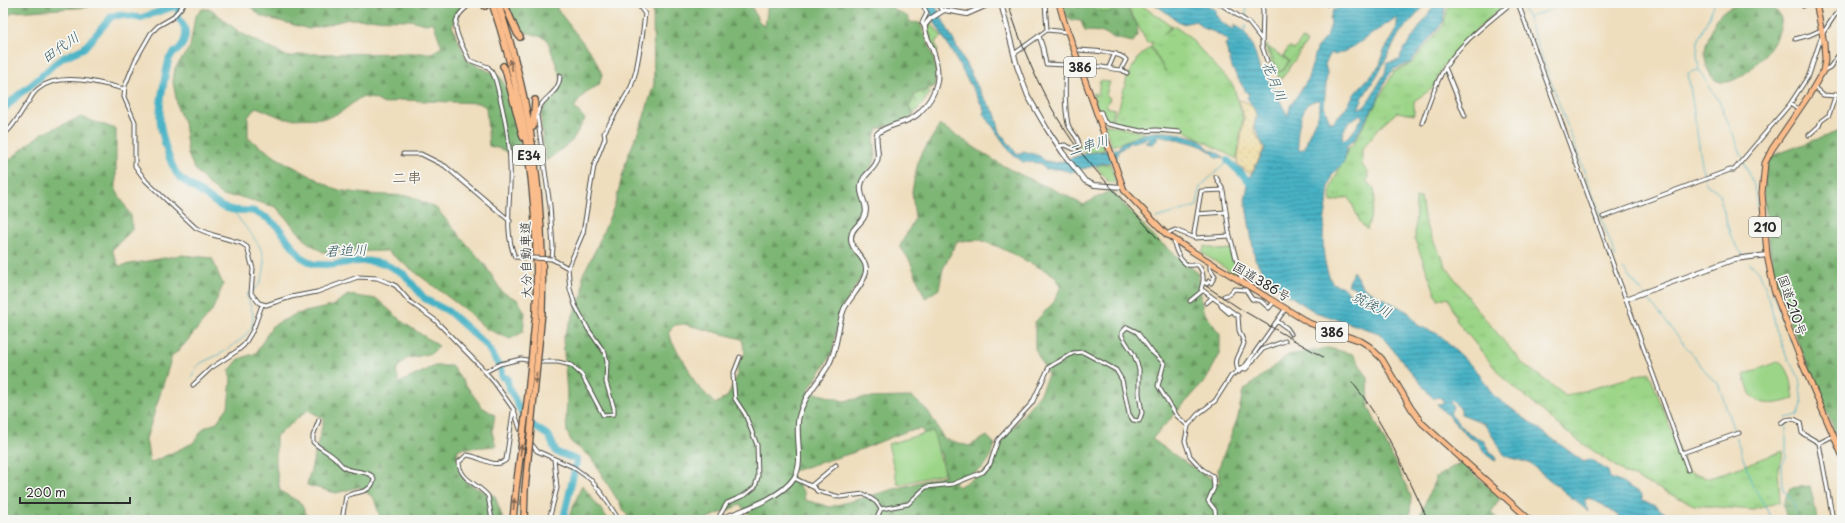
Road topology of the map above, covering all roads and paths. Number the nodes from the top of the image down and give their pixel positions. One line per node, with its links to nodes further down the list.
1 (185, 3): 46 (street)
2 (473, 3): 69 (street)
3 (492, 3): 62 (highway, 大分自動車道 / E34, one-way to 3)
4 (498, 3): 62 (highway, 大分自動車道 / E34)
5 (504, 3): 27 (highway)
6 (637, 3): 77 (street)
7 (922, 3): 22 (street)
8 (938, 3): 21 (street)
9 (992, 3): 21 (street)
10 (1001, 3): 33 (street)
11 (1045, 3): 23 (street)
12 (1059, 3): 24 (highway, 国道386号 / 386)
13 (1219, 3): 29 (street)
14 (1261, 3): 29 (street)
15 (1511, 3): 40 (street)
16 (1518, 3): 83 (street)
17 (1808, 3): 19 (street)
18 (1816, 3): 25 (highway, 国道210号 / 210)
19 (1803, 6)
20 (1842, 10): 25 (street)
21 (942, 11): 22 (street)
22 (925, 28): 111 (street)
23 (1047, 30): 24 (street); 26 (street)
24 (1068, 32): 36 (highway, 国道386号 / 386)
25 (1822, 32): 28 (street); 42 (highway, 国道210号 / 210); 50 (street)
26 (1039, 36): 33 (street); 37 (street)
27 (520, 37)
28 (1795, 38)
29 (1262, 40): 35 (street)
30 (1079, 50): 32 (street)
31 (1842, 50): 34 (street)
32 (1115, 53): 39 (street); 41 (street)
33 (1014, 54): 58 (street)
34 (1841, 55): 42 (street)
35 (1267, 62)
36 (1079, 64): 37 (street); 39 (street); 52 (highway, 国道386号 / 386)
37 (1066, 65): 59 (street)
38 (503, 66): 62 (highway)
39 (1109, 67): 41 (street)
40 (1446, 67): 53 (street); 54 (street)
41 (1121, 69): 43 (street)
42 (1823, 72): 45 (highway, 国道210号 / 210)
43 (1127, 74)
44 (560, 75): 75 (street)
45 (1814, 87): 48 (street); 51 (highway, 国道210号 / 210)
46 (124, 89): 56 (street); 87 (street)
47 (1842, 95): 48 (street)
48 (1836, 96): 57 (street)
49 (534, 100): 62 (highway)
50 (1790, 104): 51 (street); 68 (street)
51 (1799, 110): 74 (highway, 国道210号 / 210)
52 (1096, 113): 55 (street); 64 (highway, 国道386号 / 386)
53 (1465, 116)
54 (1422, 123)
55 (1180, 132)
56 (3, 135)
57 (1809, 135)
58 (1058, 146): 60 (street); 64 (street)
59 (1079, 146)
60 (1076, 150)
61 (404, 154): 69 (street)
62 (534, 168): 89 (highway, 大分自動車道 / E34)
63 (1216, 177): 65 (street)
64 (1122, 187): 70 (highway, 国道386号 / 386)
65 (1222, 190): 66 (street); 67 (street)
66 (1226, 212): 67 (street); 71 (street)
67 (1197, 214): 72 (street)
68 (1603, 218)
69 (510, 221): 75 (street, bridge)
70 (1166, 234): 72 (street); 73 (highway, 国道386号 / 386)
71 (1230, 236): 72 (street); 79 (street)
72 (1195, 238)
73 (1174, 240): 76 (highway, 国道386号 / 386); 78 (street)
74 (1767, 255): 83 (street); 104 (highway, 国道210号 / 210)
75 (552, 259): 77 (street)
76 (1210, 263): 78 (street); 79 (highway, 国道386号 / 386)
77 (568, 268): 97 (street)
78 (1204, 282): 80 (street)
79 (1243, 283): 85 (highway, 国道386号 / 386)
80 (1202, 290): 82 (street); 84 (street)
81 (1224, 296): 85 (street)
82 (1212, 298): 86 (street); 90 (street)
83 (1626, 299): 106 (street)
84 (1190, 301)
85 (1274, 302): 88 (highway, 国道386号 / 386)
86 (1206, 303)
87 (262, 305): 97 (street); 98 (street)
88 (1286, 308): 92 (street); 123 (highway, 国道386号 / 386)
89 (539, 312): 116 (highway, 大分自動車道 / E34, one-way to 89, bridge); 117 (highway, 大分自動車道 / E34, one-way to 117, bridge)
90 (1230, 312): 91 (street); 96 (street)
91 (1234, 316)
92 (1277, 320): 93 (street); 96 (street)
93 (1292, 334)
94 (1285, 341): 96 (street)
95 (740, 357): 120 (street)
96 (1240, 371): 102 (street)
97 (485, 372): 99 (street)
98 (193, 385)
99 (514, 410): 108 (street); 115 (street)
100 (319, 420): 114 (street)
101 (1781, 423): 105 (street)
102 (1188, 426): 113 (street); 122 (street)
103 (1739, 433): 106 (street)
104 (1833, 436): 105 (street); 107 (highway, 国道210号 / 210)
105 (1819, 443): 124 (street)
106 (1682, 453): 110 (street)
107 (1842, 455)
108 (554, 459): 118 (street); 119 (street)
109 (836, 465): 112 (street)
110 (1688, 470)
111 (794, 478): 112 (street); 120 (street)
112 (812, 486): 113 (street)
113 (881, 509): 121 (street)
114 (342, 520)
115 (492, 520)
116 (513, 520)
117 (524, 520)
118 (549, 520)
119 (619, 520)
120 (717, 520)
121 (876, 520)
122 (1216, 520)
123 (1530, 520)
124 (1833, 520)

